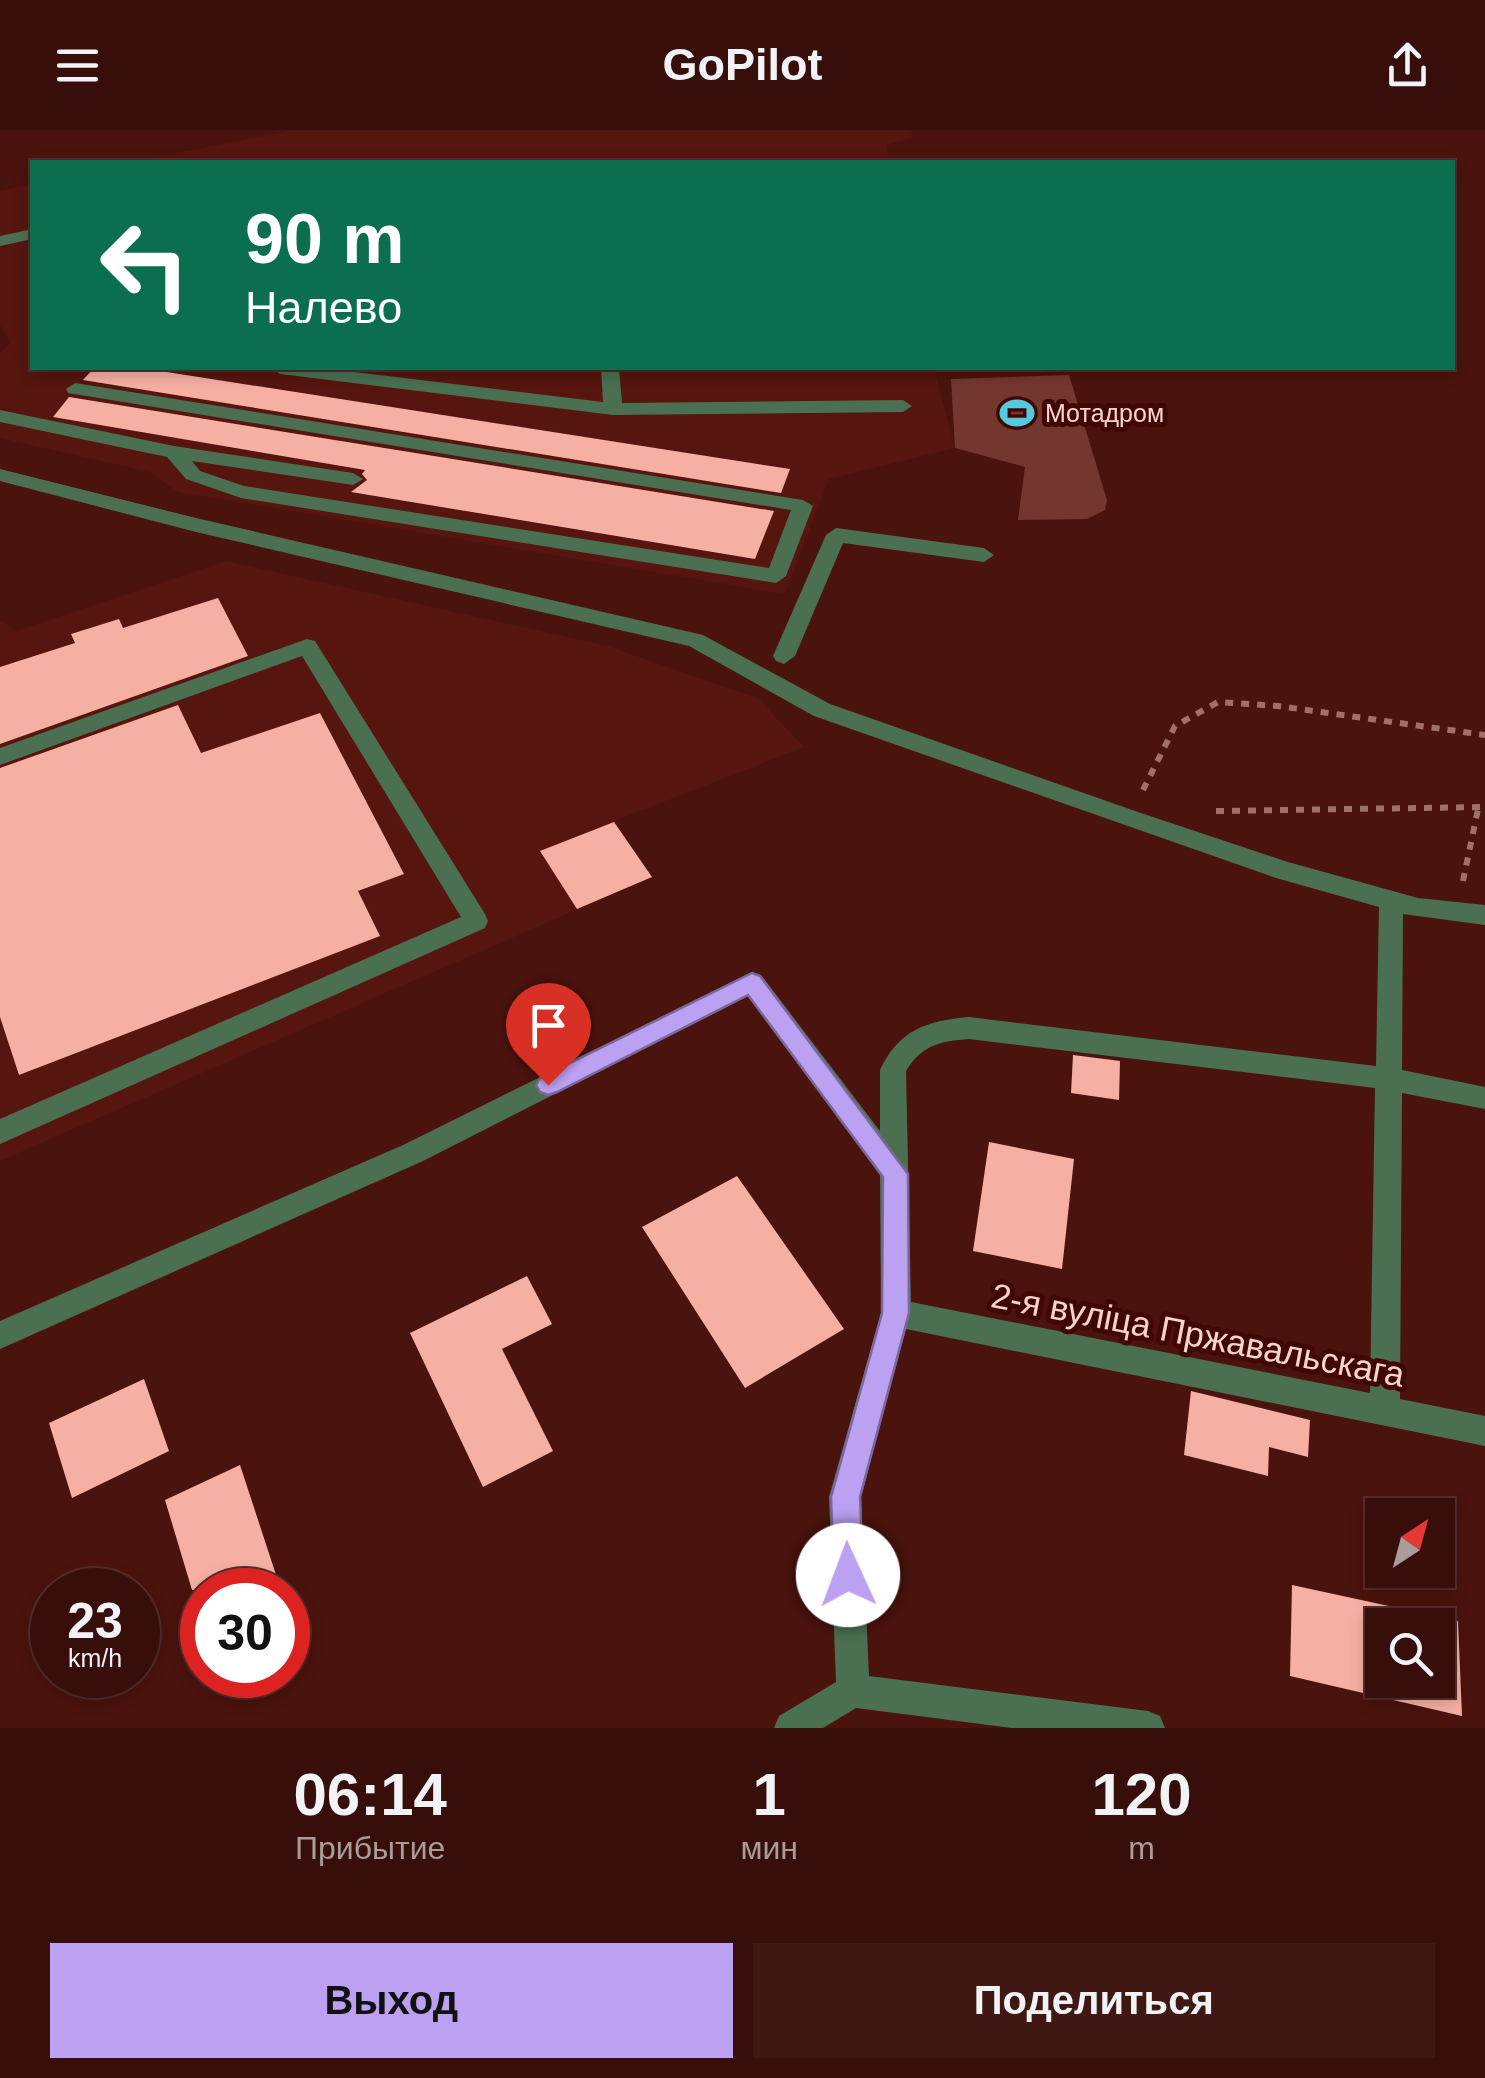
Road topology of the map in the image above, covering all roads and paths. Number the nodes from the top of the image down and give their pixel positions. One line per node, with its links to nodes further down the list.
1 (30, 234): 2 (street)
2 (0, 241)
3 (307, 370): 5 (street)
4 (610, 370): 8 (street)
5 (375, 375): 8 (street)
6 (76, 390): 10 (street)
7 (903, 406): 8 (street)
8 (613, 409)
9 (0, 416): 10 (street)
10 (174, 452): 12 (street)
11 (0, 475): 19 (street)
12 (353, 478)
13 (984, 555): 14 (street)
14 (784, 656)
15 (1485, 735): 19 (path)
16 (0, 758): 25 (street)
17 (1482, 808): 18 (path); 21 (path)
18 (1202, 812)
19 (1130, 818): 20 (street)
20 (1391, 900): 21 (street); 23 (street)
21 (1456, 912): 22 (street)
22 (1485, 915)
23 (1390, 1080): 24 (street); 26 (street); 29 (street)
24 (1485, 1098)
25 (0, 1132)
26 (896, 1174): 27 (street); 28 (street)
27 (896, 1313): 29 (street, 2-я вуліца Пржавальскага); 31 (street)
28 (0, 1335)
29 (1386, 1411): 30 (street, 2-я вуліца Пржавальскага)
30 (1485, 1431)
31 (853, 1691): 32 (street); 33 (street)
32 (791, 1728)
33 (1148, 1728)

